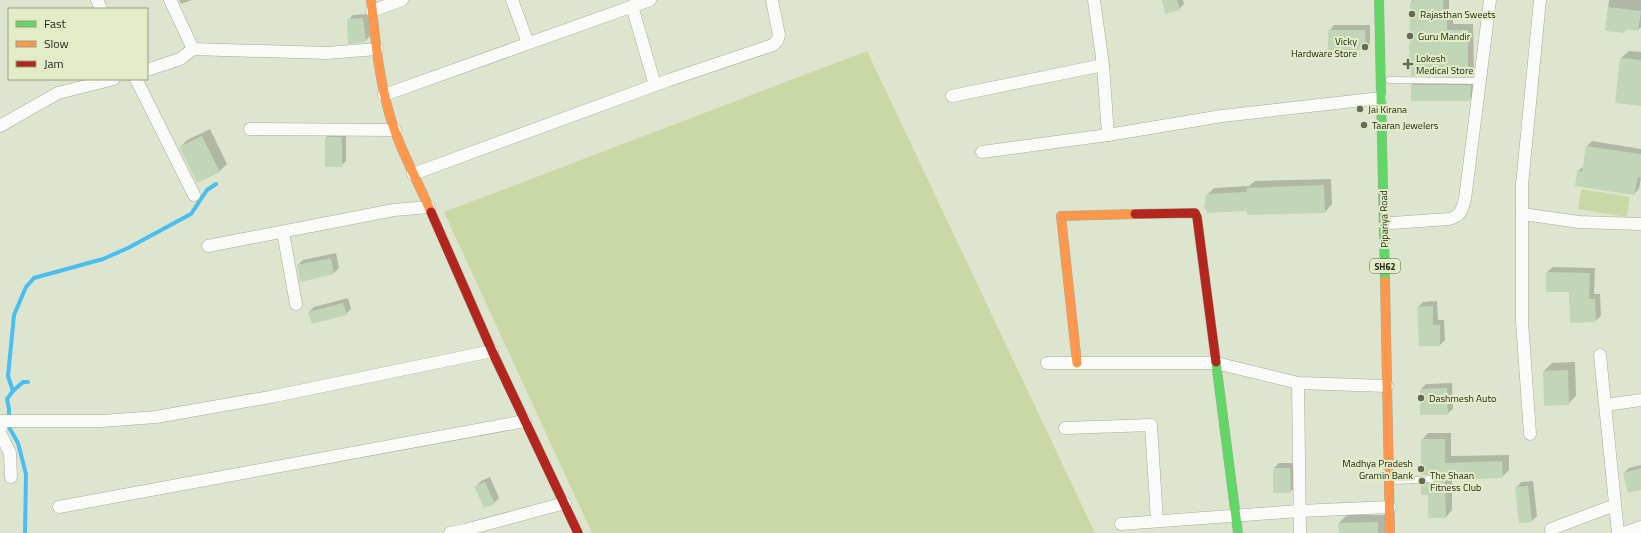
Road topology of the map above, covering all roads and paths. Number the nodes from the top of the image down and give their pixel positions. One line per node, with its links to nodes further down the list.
1 (170, 0): 14 (street)
2 (402, 0): 11 (street)
3 (512, 0): 13 (street)
4 (650, 0): 12 (street)
5 (772, 0): 22 (street)
6 (1094, 0): 16 (street)
7 (1379, 0): 25 (street, Pipariya Road / SH62)
8 (1388, 0): 20 (street, Pipariya Road / SH62)
9 (1490, 0): 21 (street)
10 (1540, 0): 34 (street)
11 (372, 5): 15 (street)
12 (632, 6): 13 (street); 22 (street)
13 (528, 43): 23 (street)
14 (194, 49): 15 (street); 17 (street)
15 (378, 49): 23 (street)
16 (1103, 65): 24 (street); 29 (street)
17 (148, 70)
18 (110, 80): 26 (street)
19 (136, 80): 32 (street)
20 (1389, 80): 21 (lane); 35 (street, Pipariya Road / SH62)
21 (1480, 81): 35 (street)
22 (655, 86): 31 (street)
23 (384, 96): 28 (street)
24 (952, 96)
25 (1381, 98): 29 (street); 46 (street, Pipariya Road / SH62)
26 (0, 126)
27 (250, 129): 28 (street)
28 (395, 130): 31 (street)
29 (1108, 135): 30 (street)
30 (982, 152)
31 (413, 174): 33 (street)
32 (194, 195)
33 (429, 207): 37 (street); 40 (street)
34 (1522, 214): 36 (street); 52 (street)
35 (1392, 223): 55 (street, Pipariya Road / SH62)
36 (1641, 224)
37 (283, 232): 38 (street); 39 (street)
38 (208, 246)
39 (296, 304)
40 (492, 351): 49 (street); 51 (street)
41 (1600, 354): 48 (street)
42 (1047, 363): 43 (street)
43 (1077, 363): 44 (street); 44 (street)
44 (1216, 363): 45 (street); 61 (street)
45 (1298, 383): 46 (street); 60 (street)
46 (1387, 386): 58 (street, Pipariya Road / SH62)
47 (1641, 400): 48 (street)
48 (1606, 405): 57 (street)
49 (525, 421): 56 (street); 59 (street)
50 (1065, 428): 62 (street)
51 (0, 432): 53 (street)
52 (1530, 434)
53 (11, 477)
54 (1432, 479): 55 (lane)
55 (1397, 481): 71 (street, Pipariya Road / SH62)
56 (565, 503): 66 (street); 67 (street)
57 (1615, 505): 65 (street); 72 (street)
58 (1390, 506): 60 (street); 70 (street, Pipariya Road / SH62)
59 (59, 507)
60 (1299, 511): 61 (street); 69 (street)
61 (1236, 517): 62 (street); 68 (street)
62 (1157, 521): 63 (street)
63 (1121, 524)
64 (1641, 527): 73 (street)
65 (1551, 529)
66 (450, 533)
67 (578, 533)
68 (1238, 533)
69 (1300, 533)
70 (1390, 533)
71 (1398, 533)
72 (1618, 533)
73 (1624, 533)

